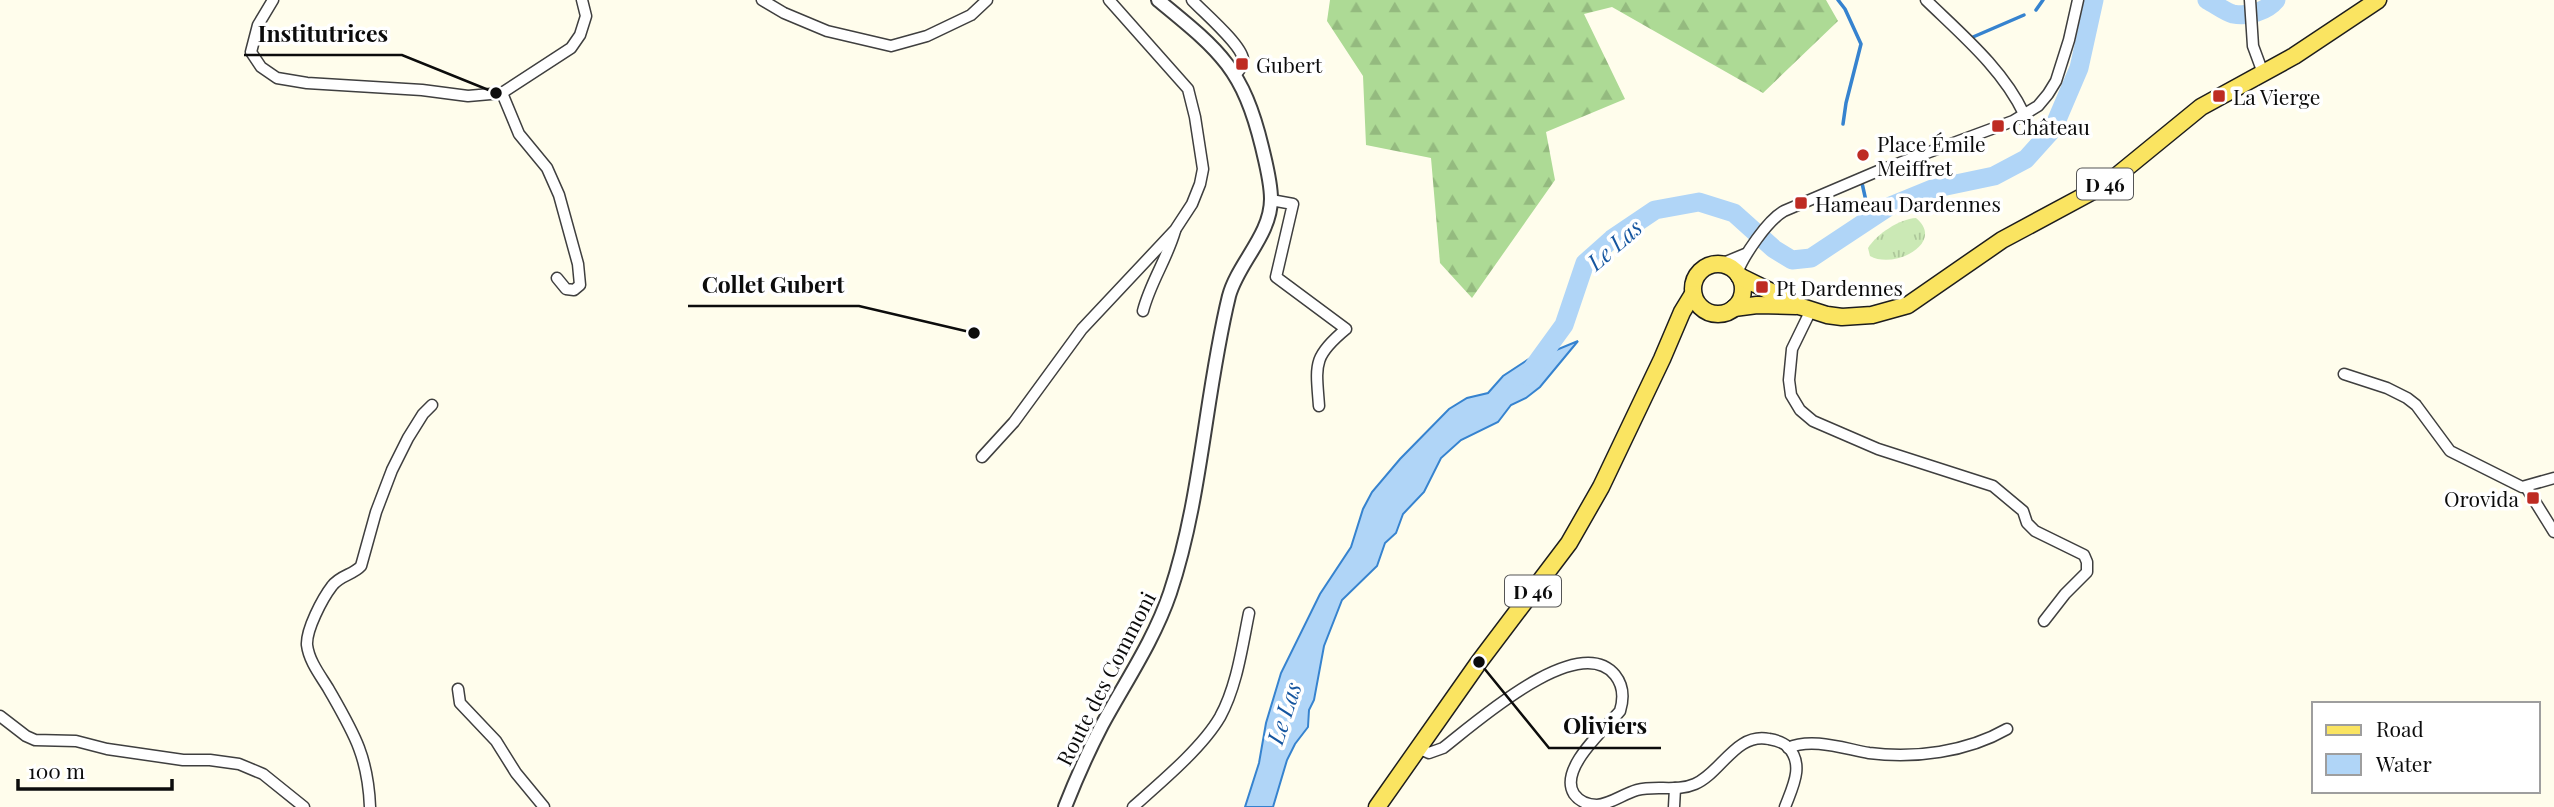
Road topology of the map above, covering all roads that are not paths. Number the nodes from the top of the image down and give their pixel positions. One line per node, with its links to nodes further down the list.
1 (273, 0): 14 (street)
2 (582, 0): 14 (street)
3 (762, 0): 4 (street)
4 (987, 0)
5 (1109, 0): 17 (street)
6 (1158, 0): 13 (street)
7 (1192, 0): 13 (street)
8 (1926, 0): 15 (street)
9 (2077, 0): 15 (street)
10 (2378, 0): 12 (main road, D 46)
11 (2250, 3): 12 (street)
12 (2263, 73): 24 (main road, D 46)
13 (1236, 74): 16 (street)
14 (502, 93): 21 (street)
15 (2024, 114): 18 (street)
16 (1271, 200): 30 (street); 46 (street, Route des Commoni)
17 (1175, 230): 25 (street); 31 (street)
18 (1747, 251): 19 (street); 20 (street)
19 (1721, 264): 20 (main road); 22 (main road)
20 (1738, 274): 23 (main road); 24 (main road, D 46)
21 (557, 278)
22 (1693, 294): 26 (main road); 27 (main road, D 46)
23 (1734, 307): 24 (main road, D 46); 26 (main road)
24 (1806, 308): 36 (street)
25 (1143, 311)
26 (1710, 312): 27 (main road, D 46)
27 (1673, 335): 40 (main road, D 46)
28 (2344, 374): 33 (street)
29 (432, 405): 44 (street)
30 (1319, 406)
31 (982, 457)
32 (2554, 478): 33 (street)
33 (2526, 487): 34 (street)
34 (2554, 533)
35 (1249, 613): 47 (street)
36 (2044, 621)
37 (458, 689): 45 (street)
38 (0, 716): 43 (street)
39 (2007, 729): 41 (street)
40 (1418, 748): 42 (street); 48 (main road, D 46)
41 (1788, 748): 42 (street); 50 (street)
42 (1675, 788): 49 (street)
43 (304, 807)
44 (370, 807)
45 (544, 807)
46 (1065, 807)
47 (1133, 807)
48 (1377, 807)
49 (1674, 807)
50 (1785, 807)

